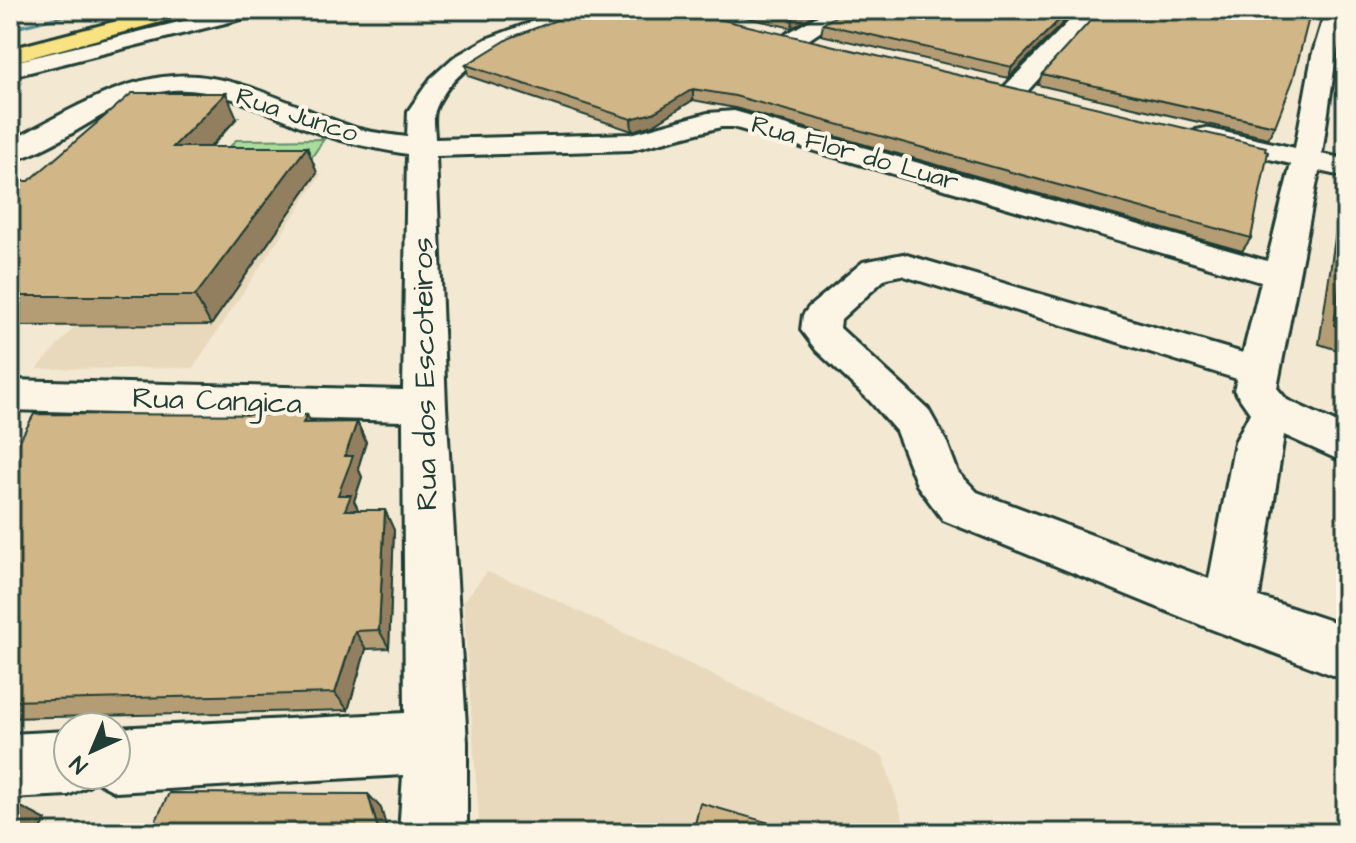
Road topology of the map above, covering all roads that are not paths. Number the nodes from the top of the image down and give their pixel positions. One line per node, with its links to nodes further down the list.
1 (183, 10): 10 (highway)
2 (254, 10): 12 (street)
3 (583, 10): 17 (street, Rua dos Escoteiros)
4 (843, 10): 8 (street)
5 (1091, 10): 14 (street)
6 (1336, 10): 11 (street)
7 (764, 32): 8 (street)
8 (794, 39): 9 (street)
9 (823, 46)
10 (10, 56)
11 (1335, 58): 19 (street)
12 (10, 70)
13 (984, 85): 14 (street)
14 (1013, 92): 15 (street)
15 (1044, 99)
16 (1183, 131): 19 (street)
17 (422, 146): 18 (street, Rua Junco); 21 (street, Rua Flor do Luar); 24 (street, Rua dos Escoteiros)
18 (10, 152)
19 (1307, 159): 20 (street); 21 (street)
20 (1346, 168)
21 (1280, 276): 22 (street)
22 (1265, 391): 25 (street); 26 (street); 26 (street)
23 (10, 395): 24 (street, Rua Cangica)
24 (424, 406): 28 (street, Rua dos Escoteiros)
25 (1346, 446)
26 (1230, 612): 27 (street)
27 (1346, 653)
28 (436, 742): 29 (street); 32 (street, Rua dos Escoteiros)
29 (132, 759)
30 (52, 764): 31 (street)
31 (10, 766)
32 (433, 833)

